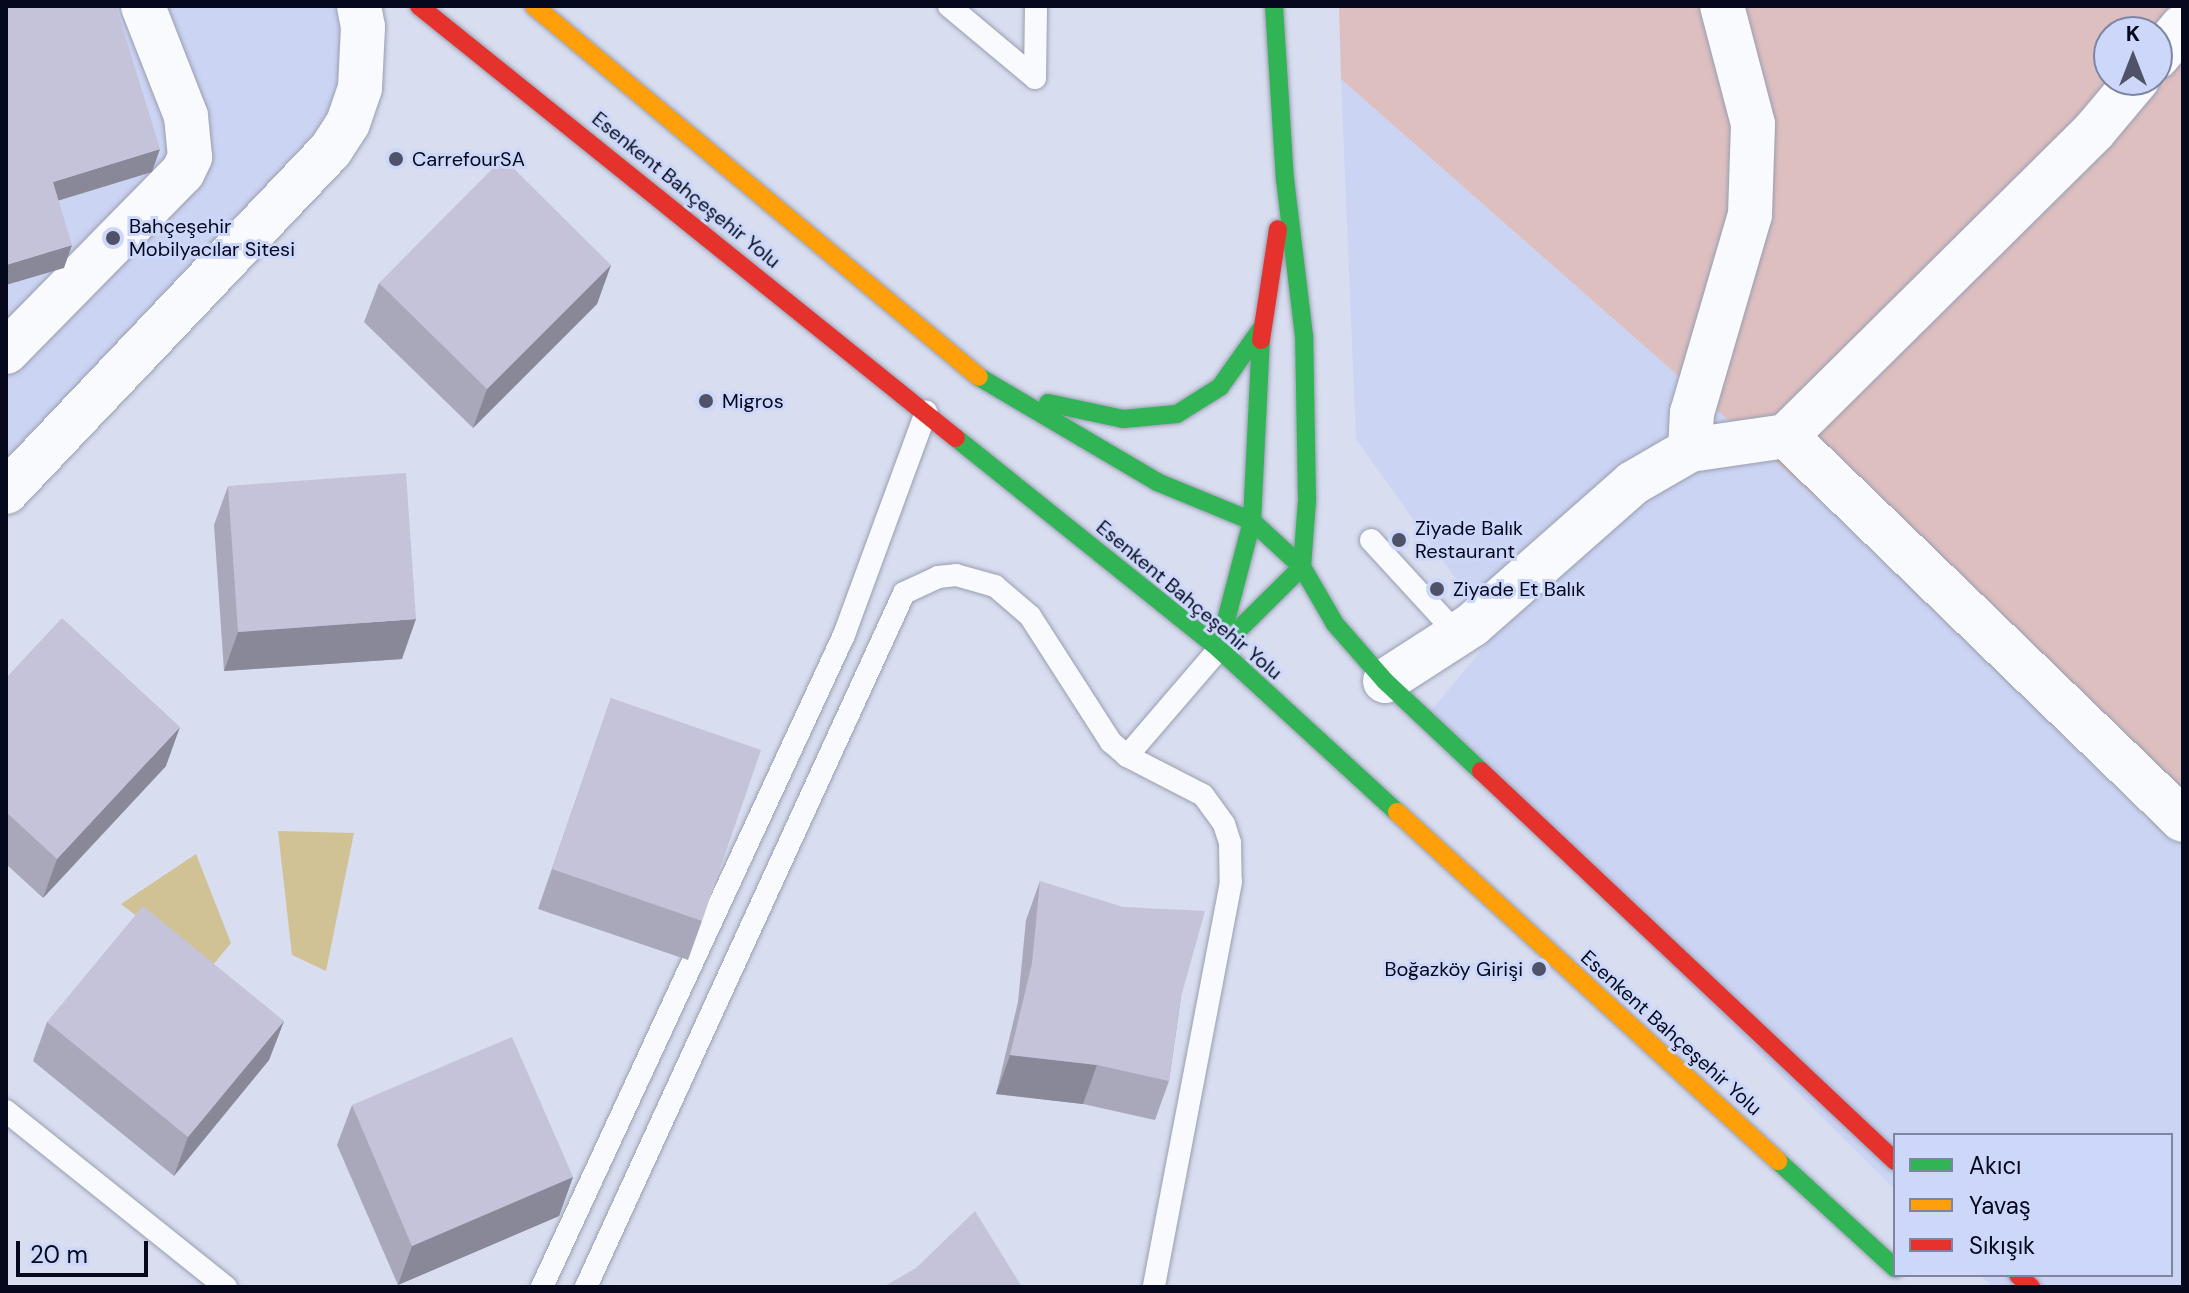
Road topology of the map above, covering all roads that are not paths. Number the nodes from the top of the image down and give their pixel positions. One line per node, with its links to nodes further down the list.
1 (143, 6): 12 (street)
2 (359, 6): 17 (street)
3 (419, 6): 14 (main road, Esenkent Bahçeşehir Yolu)
4 (534, 6): 13 (main road)
5 (949, 6): 6 (lane)
6 (1036, 6)
7 (1274, 6): 10 (main road)
8 (1722, 6): 16 (street)
9 (2124, 96): 15 (street)
10 (1285, 180): 11 (main road); 20 (main road)
11 (1262, 327): 13 (main road); 18 (main road)
12 (6, 352)
13 (985, 382): 18 (main road)
14 (926, 412): 22 (main road, Esenkent Bahçeşehir Yolu); 30 (lane)
15 (1786, 436): 16 (street); 25 (street)
16 (1690, 450): 21 (street)
17 (6, 492)
18 (1252, 521): 20 (main road); 22 (main road)
19 (1371, 540): 21 (lane)
20 (1302, 567): 22 (main road); 23 (main road)
21 (1458, 635): 23 (street)
22 (1219, 649): 24 (lane); 28 (main road, Esenkent Bahçeşehir Yolu)
23 (1385, 681): 27 (main road)
24 (1127, 756): 31 (lane); 32 (lane)
25 (2183, 820)
26 (6, 1111): 29 (lane)
27 (1893, 1159)
28 (1893, 1266)
29 (226, 1287)
30 (542, 1287)
31 (586, 1287)
32 (1154, 1287)

